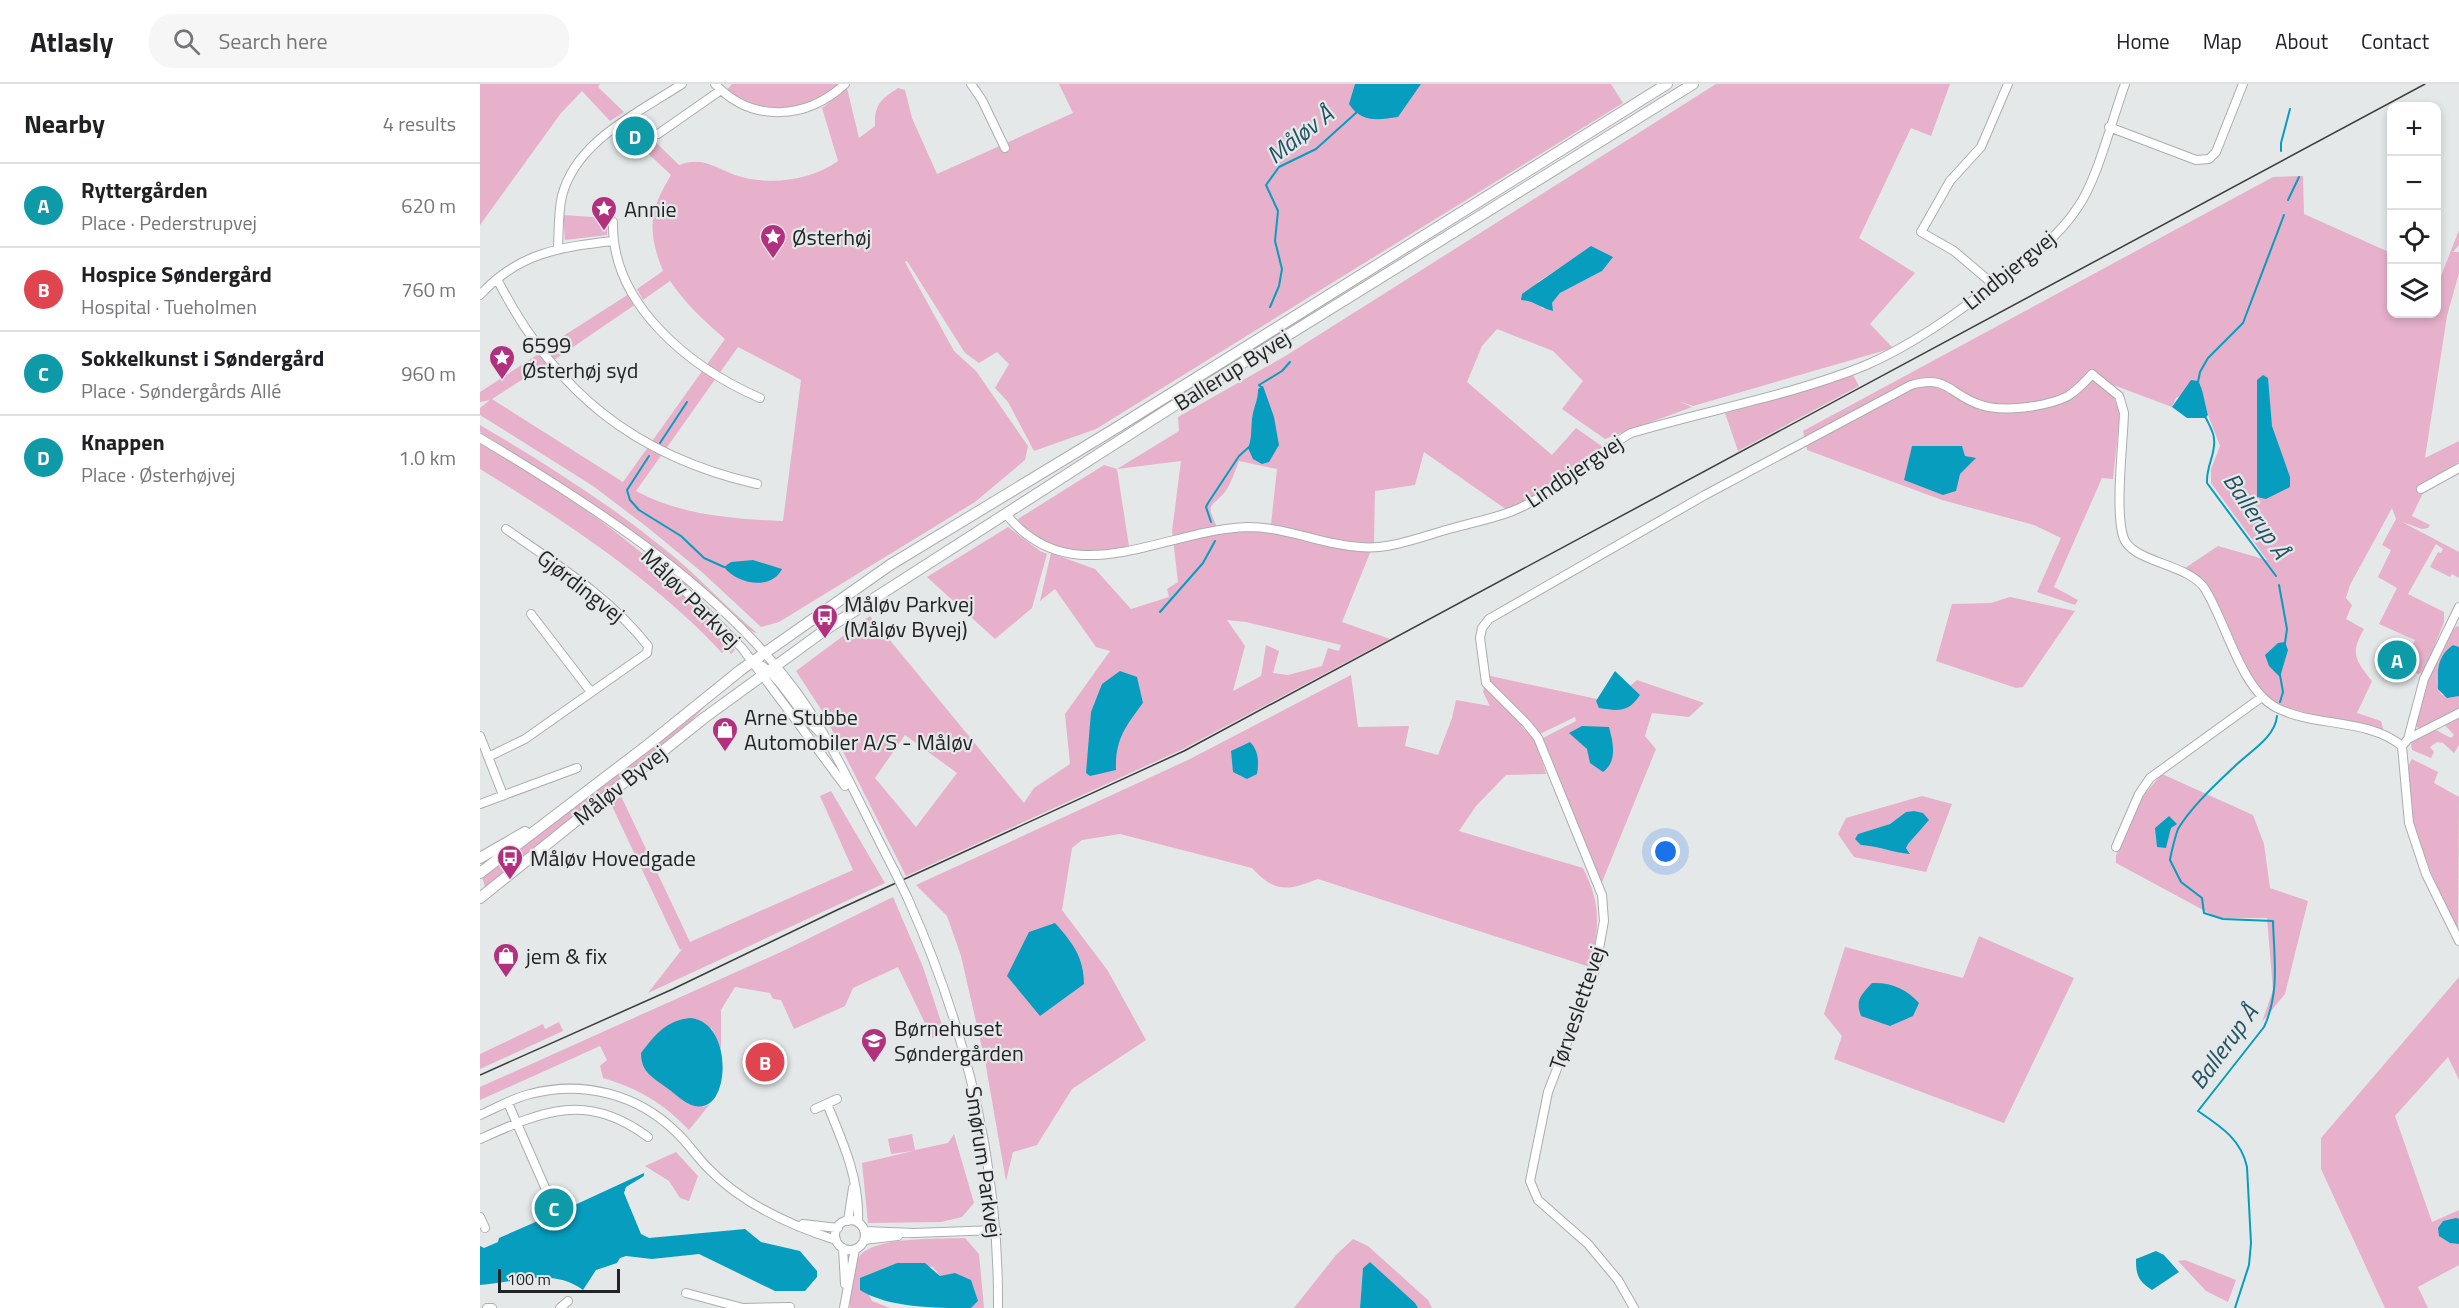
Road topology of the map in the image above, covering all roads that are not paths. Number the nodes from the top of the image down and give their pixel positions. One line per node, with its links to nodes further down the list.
1 (682, 84): 15 (street)
2 (845, 84): 9 (street)
3 (971, 84): 12 (street)
4 (1667, 84): 29 (main road, Ballerup Byvej)
5 (1693, 84): 24 (main road, Ballerup Byvej)
6 (2008, 84): 17 (street)
7 (2125, 84): 10 (street, Lindbjergvej)
8 (2243, 84): 10 (street)
9 (718, 87): 11 (street)
10 (2109, 127): 17 (street, Lindbjergvej)
11 (658, 134)
12 (1005, 148)
13 (613, 222): 14 (street)
14 (613, 241): 15 (street); 19 (street)
15 (558, 247): 16 (street)
16 (497, 279): 18 (street); 22 (street)
17 (1994, 285): 24 (street, Lindbjergvej)
18 (480, 294)
19 (760, 398)
20 (480, 438): 26 (street, Måløv Parkvej)
21 (2459, 468): 23 (street)
22 (757, 484)
23 (2421, 489)
24 (1006, 514): 31 (main road, Ballerup Byvej)
25 (506, 529): 32 (street, Gjørdingvej)
26 (628, 535): 29 (street, Måløv Parkvej); 30 (street, Måløv Parkvej)
27 (2459, 607): 36 (street)
28 (531, 614): 32 (street)
29 (765, 652): 30 (main road, Ballerup Byvej); 31 (street, Måløv Parkvej)
30 (753, 661): 31 (street, Måløv Parkvej); 41 (main road, Måløv Byvej)
31 (769, 669): 42 (street, Smørum Parkvej); 42 (street, Smørum Parkvej); 46 (main road, Måløv Byvej)
32 (591, 692): 37 (street, Gjørdingvej)
33 (2262, 697): 36 (street); 43 (street); 79 (street, Tørveslettevej)
34 (2459, 713): 36 (street)
35 (480, 736): 37 (street)
36 (2405, 743): 47 (street)
37 (488, 757): 39 (street)
38 (577, 768): 39 (street)
39 (503, 795): 40 (street)
40 (480, 804)
41 (552, 818): 44 (main road); 45 (main road, Måløv Byvej)
42 (868, 821): 64 (street, Smørum Parkvej, bridge)
43 (2116, 848)
44 (480, 858)
45 (480, 873)
46 (480, 898)
47 (2459, 941)
48 (837, 1099): 50 (street)
49 (508, 1103): 52 (street); 53 (street); 61 (street)
50 (827, 1104): 51 (street); 56 (street)
51 (815, 1109)
52 (480, 1115)
53 (517, 1122): 54 (street); 55 (street); 57 (street)
54 (648, 1137)
55 (480, 1139)
56 (854, 1182): 59 (street); 60 (street)
57 (551, 1201)
58 (480, 1217): 62 (street)
59 (848, 1221): 60 (street); 63 (street)
60 (858, 1222): 65 (street)
61 (800, 1225): 63 (street); 66 (street)
62 (485, 1228)
63 (838, 1228): 66 (street)
64 (996, 1230): 65 (street); 78 (street, Smørum Parkvej)
65 (864, 1236): 68 (street)
66 (836, 1240): 67 (street)
67 (843, 1248): 68 (street); 69 (street)
68 (855, 1249): 69 (street)
69 (846, 1288): 77 (street)
70 (686, 1293): 72 (street)
71 (568, 1301): 76 (street)
72 (722, 1306): 73 (street)
73 (790, 1307)
74 (487, 1308): 75 (street)
75 (492, 1308)
76 (560, 1308)
77 (844, 1308)
78 (998, 1308)
79 (1634, 1308)

